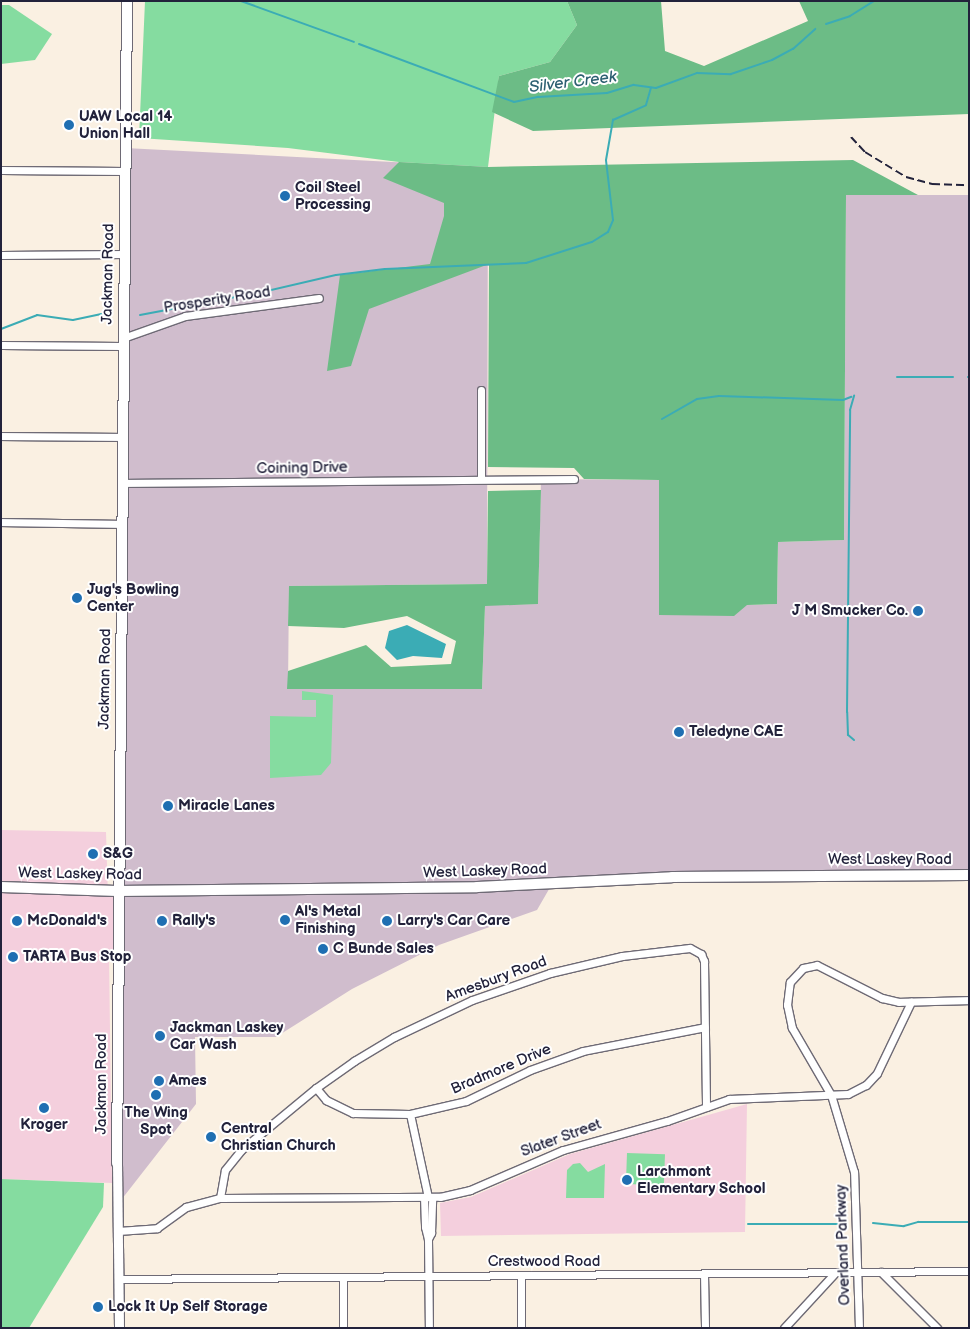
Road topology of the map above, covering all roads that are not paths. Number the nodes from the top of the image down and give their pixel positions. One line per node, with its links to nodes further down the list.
1 (127, 1): 3 (main road, Jackman Road)
2 (1, 170): 3 (street)
3 (124, 170): 5 (main road, Jackman Road)
4 (1, 254): 5 (street)
5 (124, 254): 7 (main road, Jackman Road)
6 (319, 298): 7 (street, Prosperity Road)
7 (122, 342): 8 (street, Prosperity Road); 11 (main road, Jackman Road)
8 (1, 345)
9 (481, 390): 12 (street)
10 (1, 436): 11 (street)
11 (123, 436): 14 (main road, Jackman Road)
12 (481, 479): 13 (street, Coining Drive); 14 (street, Coining Drive)
13 (574, 479)
14 (122, 483): 16 (main road, Jackman Road)
15 (1, 522): 16 (street)
16 (122, 524): 19 (main road, Jackman Road)
17 (969, 876): 19 (main road, West Laskey Road)
18 (1, 887): 19 (main road, West Laskey Road)
19 (117, 891): 27 (main road, Jackman Road)
20 (969, 1000): 21 (street)
21 (910, 1002): 24 (street, Slater Street); 24 (street, Overland Parkway)
22 (705, 1028): 23 (street, Amesbury Road); 25 (street, Amesbury Road); 26 (street, Bradmore Drive)
23 (316, 1088): 26 (street, Bradmore Drive); 29 (street, Amesbury Road)
24 (831, 1095): 25 (street, Slater Street); 34 (street, Overland Parkway)
25 (706, 1107): 28 (street, Slater Street)
26 (410, 1114): 28 (street)
27 (117, 1162): 30 (street, Jackman Road)
28 (428, 1197): 29 (street, Slater Street); 38 (street)
29 (220, 1198): 30 (street, Slater Street)
30 (118, 1231): 39 (street, Jackman Road)
31 (969, 1271): 32 (street, Crestwood Road)
32 (881, 1272): 34 (street, Crestwood Road); 47 (street)
33 (835, 1273): 34 (street, Crestwood Road); 35 (street, Crestwood Road); 45 (street)
34 (858, 1273): 46 (street, Overland Parkway)
35 (704, 1274): 36 (street, Crestwood Road); 44 (street)
36 (521, 1276): 38 (street, Crestwood Road); 43 (street)
37 (343, 1277): 38 (street, Crestwood Road); 39 (street, Crestwood Road); 41 (street)
38 (429, 1277): 42 (street)
39 (119, 1279): 40 (street, Jackman Road)
40 (119, 1328)
41 (343, 1328)
42 (429, 1328)
43 (521, 1328)
44 (705, 1328)
45 (784, 1328)
46 (859, 1328)
47 (937, 1328)

